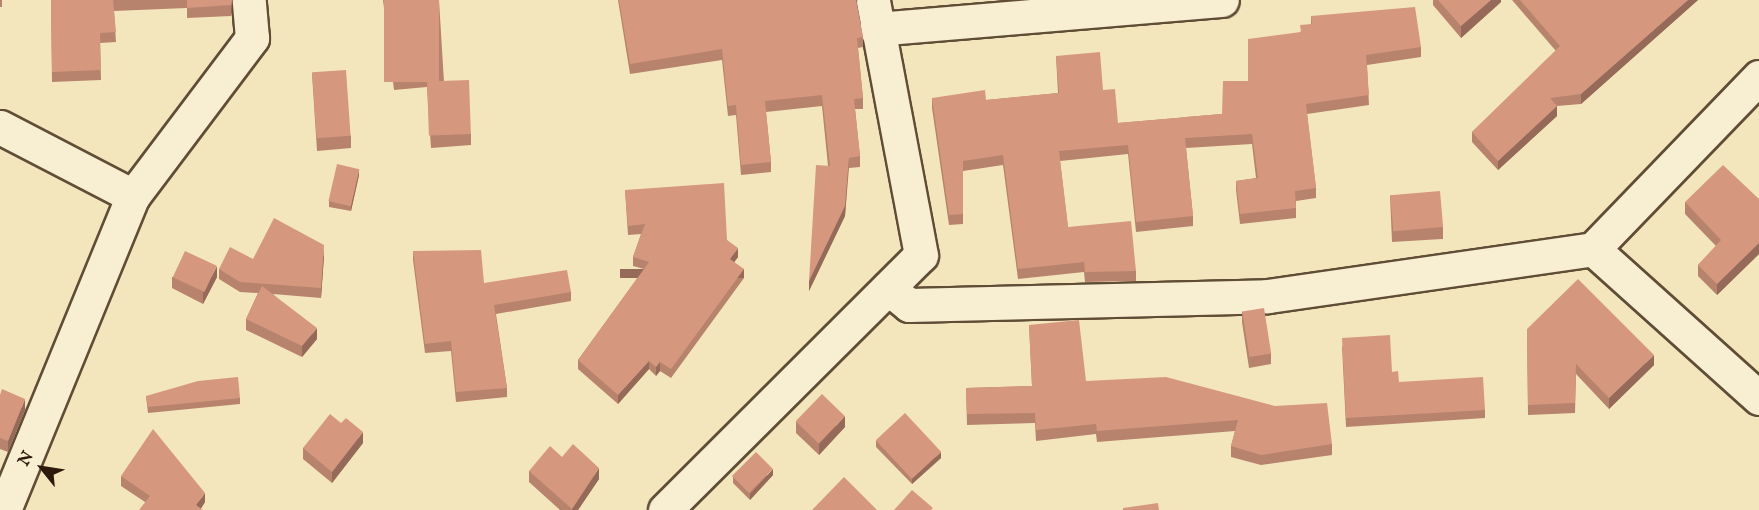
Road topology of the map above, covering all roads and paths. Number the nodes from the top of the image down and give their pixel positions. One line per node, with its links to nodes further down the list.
1 (249, 0): 6 (street)
2 (1222, 0): 3 (street)
3 (874, 14): 8 (street)
4 (1759, 77): 7 (street)
5 (0, 127): 6 (street)
6 (133, 196): 10 (street)
7 (1593, 249): 8 (street); 9 (street)
8 (888, 288): 11 (street)
9 (1759, 398)
10 (4, 510)
11 (665, 510)

